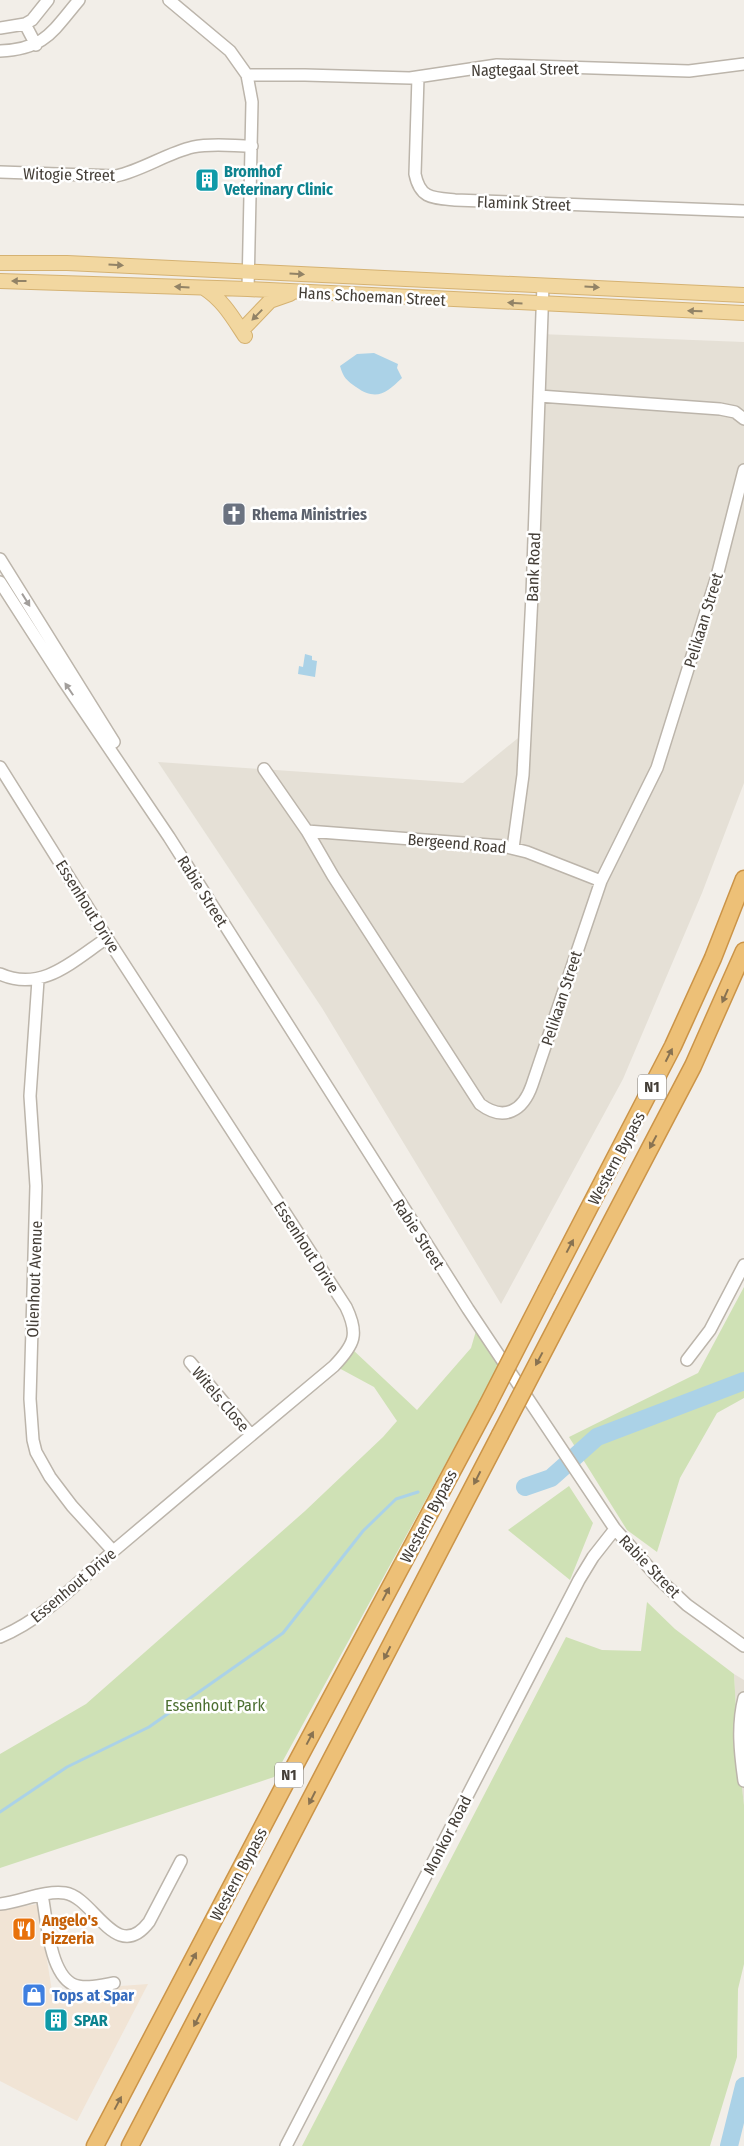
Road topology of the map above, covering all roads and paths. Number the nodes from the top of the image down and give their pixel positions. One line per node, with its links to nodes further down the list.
1 (48, 0): 4 (street)
2 (79, 0): 6 (street)
3 (169, 0): 9 (street)
4 (25, 24): 5 (street); 6 (street)
5 (0, 28)
6 (36, 45): 7 (street)
7 (0, 51)
8 (744, 64): 10 (street, Nagtegaal Street)
9 (247, 76): 10 (street, Nagtegaal Street); 11 (street)
10 (418, 77): 13 (street, Flamink Street)
11 (252, 146): 12 (street, Witogie Street); 15 (street)
12 (0, 172)
13 (744, 211)
14 (0, 263): 15 (main road, Hans Schoeman Street, one-way to 15)
15 (248, 272): 17 (main road, Hans Schoeman Street, one-way to 17); 19 (street)
16 (0, 281): 18 (main road, Hans Schoeman Street, one-way to 16)
17 (543, 285): 21 (main road, Hans Schoeman Street, one-way to 21); 22 (street, Bank Road)
18 (204, 288): 19 (main road, Hans Schoeman Street); 20 (main road, one-way to 18)
19 (248, 289): 20 (main road, Hans Schoeman Street)
20 (300, 292): 22 (main road, Hans Schoeman Street, one-way to 20)
21 (744, 295)
22 (543, 304): 23 (main road, Hans Schoeman Street, one-way to 22); 24 (street, Bank Road)
23 (744, 313)
24 (539, 396): 25 (street); 33 (street, Bank Road)
25 (744, 419)
26 (744, 470): 35 (street, Pelikaan Street)
27 (0, 559): 31 (street, Rabie Street, one-way to 31)
28 (0, 582): 31 (street, Rabie Street, one-way to 28)
29 (0, 766): 36 (street, Essenhout Drive)
30 (264, 769): 32 (street, Pelikaan Street)
31 (136, 787): 44 (street, Rabie Street)
32 (307, 831): 33 (street, Bergeend Road); 35 (street, Pelikaan Street)
33 (513, 848): 35 (street, Bergeend Road)
34 (744, 879): 55 (highway, Western Bypass / N1, one-way to 34, bridge)
35 (601, 881)
36 (107, 938): 39 (street); 43 (street, Essenhout Drive)
37 (744, 951): 56 (highway, Western Bypass / N1, one-way to 56, bridge)
38 (0, 974): 39 (street)
39 (38, 980): 45 (street, Olienhout Avenue)
40 (744, 1265): 41 (street)
41 (687, 1360)
42 (190, 1362): 43 (street, Witels Close)
43 (251, 1435): 45 (street, Essenhout Drive)
44 (615, 1529): 47 (street, Rabie Street); 57 (street, Monkor Road)
45 (113, 1551): 46 (street, Essenhout Drive)
46 (0, 1637)
47 (744, 1646)
48 (744, 1698): 49 (street)
49 (742, 1750): 50 (street)
50 (744, 1781)
51 (181, 1861): 52 (street)
52 (42, 1895): 53 (street); 54 (street)
53 (0, 1904)
54 (114, 1983)
55 (95, 2146)
56 (130, 2146)
57 (286, 2146)

